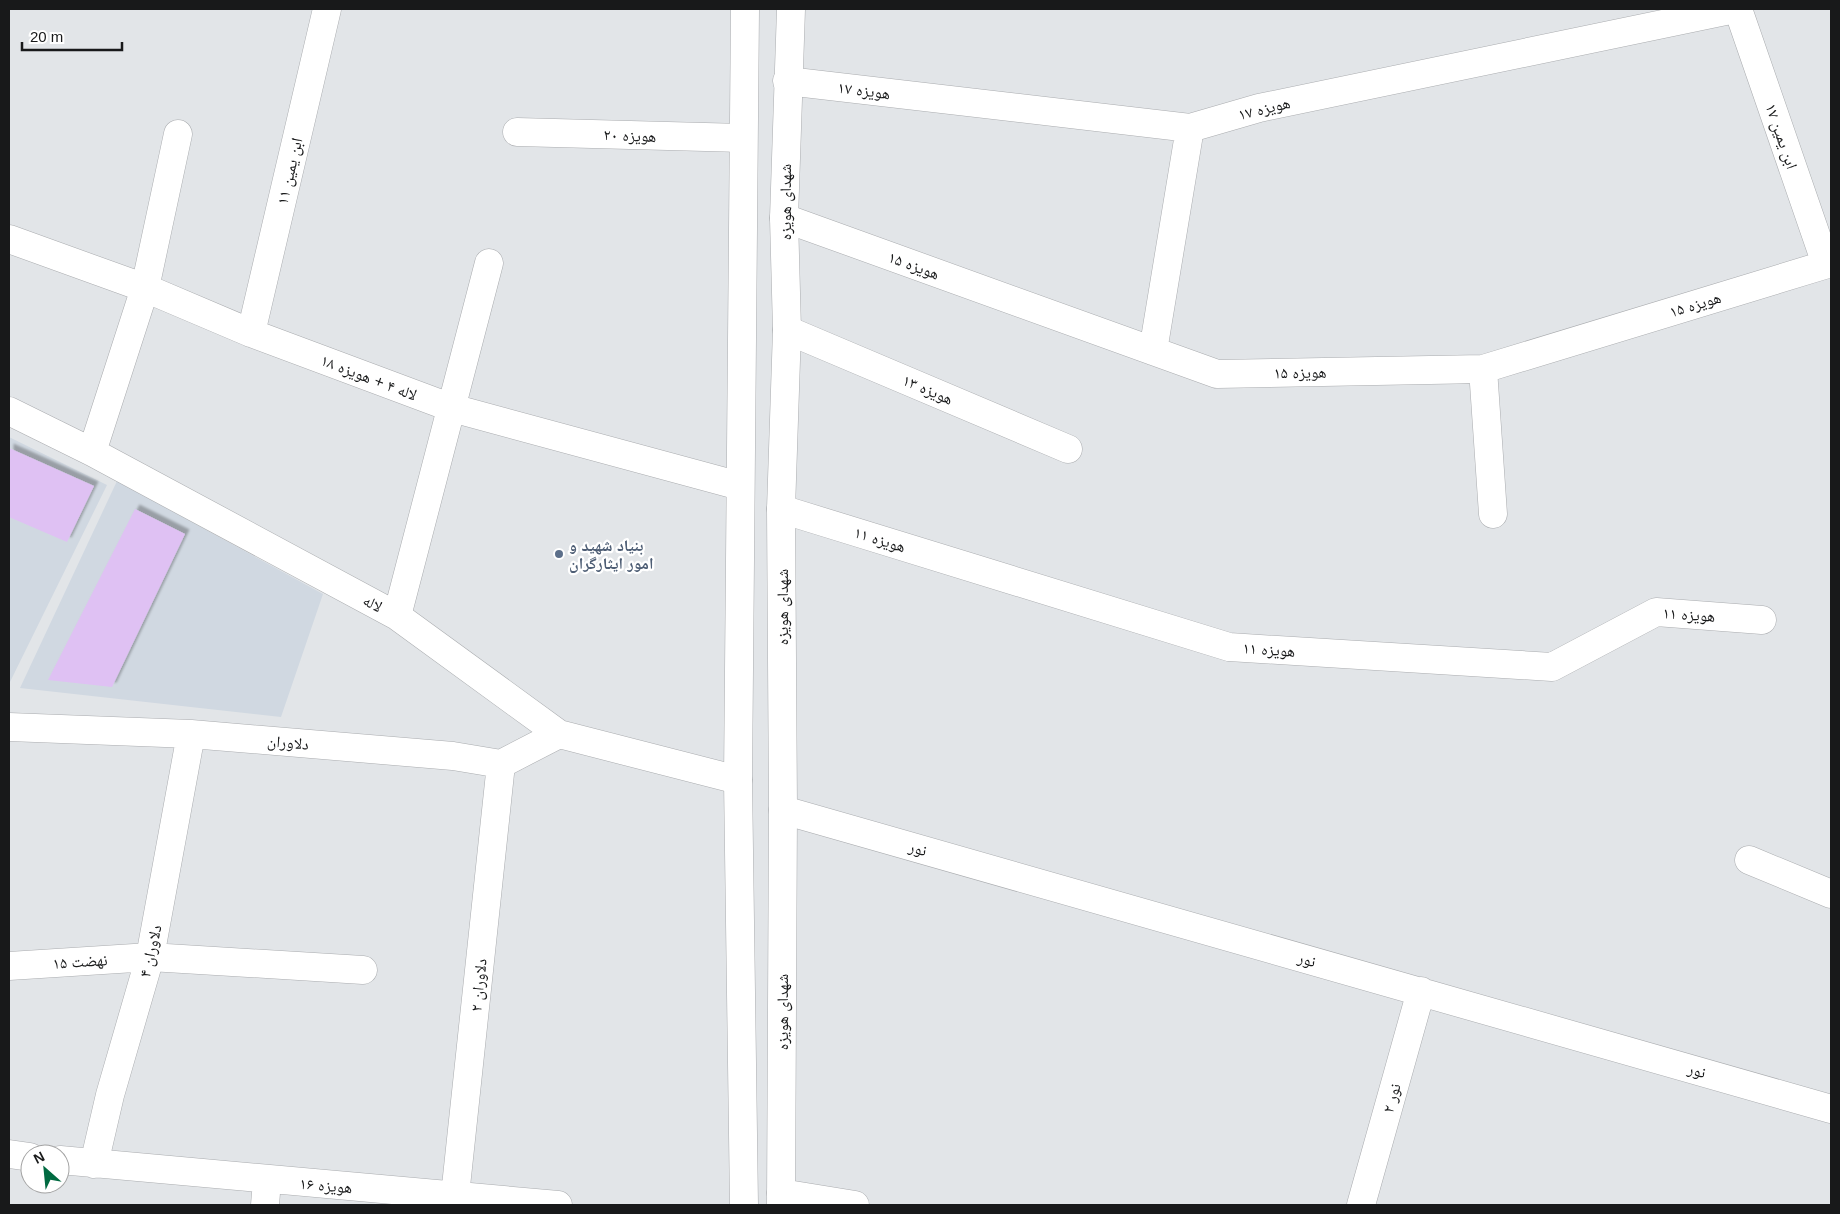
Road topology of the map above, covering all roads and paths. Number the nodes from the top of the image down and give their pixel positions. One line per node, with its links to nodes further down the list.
1 (327, 9): 16 (street, ابن یمین ۱۱)
2 (745, 9): 9 (street)
3 (790, 9): 5 (street, شهدای هویزه)
4 (1737, 9): 6 (street, هویزه ۱۷); 13 (street, ابن یمین ۱۷)
5 (787, 81): 6 (street, هویزه ۱۷); 10 (street, شهدای هویزه)
6 (1190, 128): 17 (street)
7 (518, 132): 9 (street, هویزه ۲۰)
8 (178, 134): 14 (street)
9 (743, 138): 23 (street)
10 (784, 218): 15 (street, شهدای هویزه); 17 (street, هویزه ۱۵)
11 (9, 239): 14 (street, لاله ۴ + هویزه ۱۸)
12 (489, 263): 19 (street)
13 (1829, 263): 18 (street, هویزه ۱۵)
14 (145, 288): 16 (street, لاله ۴ + هویزه ۱۸); 22 (street)
15 (787, 330): 21 (street, هویزه ۱۳); 24 (street, شهدای هویزه)
16 (251, 333): 19 (street, لاله ۴ + هویزه ۱۸)
17 (1153, 351): 18 (street, هویزه ۱۵)
18 (1483, 369): 25 (street)
19 (452, 408): 23 (street, لاله ۴ + هویزه ۱۸); 26 (street)
20 (9, 411): 22 (street, لاله)
21 (1068, 449)
22 (92, 452): 26 (street, لاله)
23 (740, 486): 32 (street)
24 (781, 509): 27 (street, هویزه ۱۱); 33 (street, شهدای هویزه)
25 (1492, 514)
26 (396, 616): 30 (street, لاله)
27 (1762, 620)
28 (9, 727): 29 (street, دلاوران)
29 (191, 734): 31 (street, دلاوران); 36 (street, دلاوران ۴)
30 (559, 734): 31 (street); 32 (street, لاله)
31 (501, 764): 45 (street, دلاوران ۲)
32 (738, 780): 47 (street)
33 (784, 810): 39 (street, نور); 44 (street, شهدای هویزه)
34 (1749, 860): 35 (street)
35 (1831, 894)
36 (150, 957): 37 (street, نهضت ۱۵); 38 (street, نهضت ۱۵); 42 (street, دلاوران ۴)
37 (9, 966)
38 (362, 970)
39 (1421, 991): 40 (street, نور); 49 (street, نور ۲)
40 (1831, 1109)
41 (70, 1161): 42 (street, هویزه ۱۶)
42 (94, 1164): 43 (street, هویزه ۱۶)
43 (266, 1192): 45 (street, هویزه ۱۶)
44 (781, 1199): 48 (street)
45 (455, 1201): 46 (street, هویزه ۱۶)
46 (558, 1205)
47 (744, 1205)
48 (855, 1205)
49 (1361, 1205)

